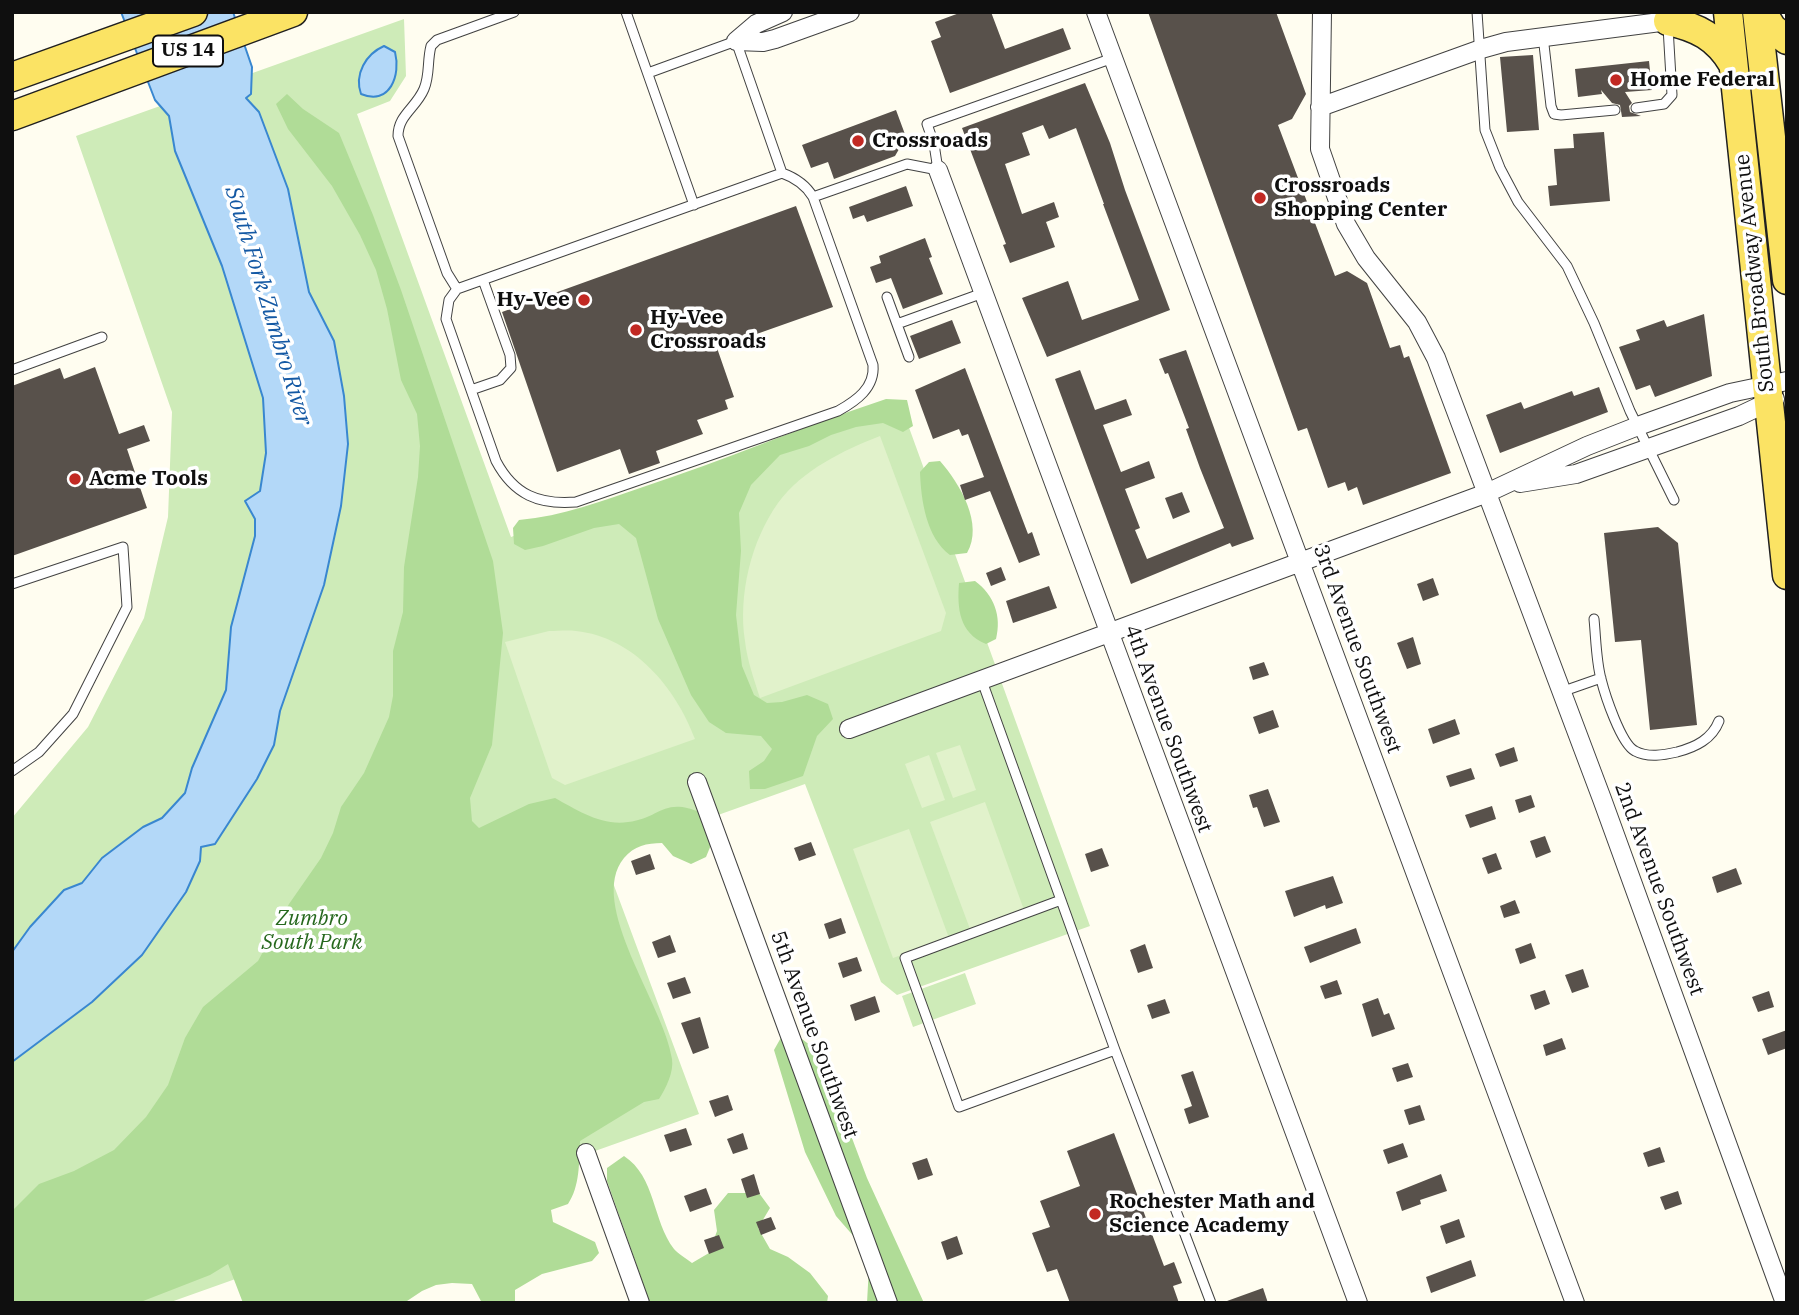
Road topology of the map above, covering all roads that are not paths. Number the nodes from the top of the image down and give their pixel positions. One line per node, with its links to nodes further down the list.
1 (194, 12): 21 (main road, US 14)
2 (514, 12): 33 (lane)
3 (626, 12): 20 (lane)
4 (783, 12): 15 (street)
5 (850, 12): 15 (street)
6 (1096, 12): 17 (street, 3rd Avenue Southwest)
7 (1322, 12): 23 (street, 2nd Avenue Southwest)
8 (1477, 12): 16 (lane)
9 (1728, 12): 18 (main road, South Broadway Avenue)
10 (1760, 12): 14 (main road); 22 (main road, South Broadway Avenue)
11 (289, 14): 26 (main road, US 14)
12 (1677, 17): 13 (street); 18 (main road); 24 (lane)
13 (1543, 36): 16 (street); 25 (lane)
14 (1787, 40)
15 (736, 41): 20 (lane); 28 (lane)
16 (1481, 49): 23 (street); 42 (lane)
17 (1113, 58): 27 (lane); 47 (street, 3rd Avenue Southwest)
18 (1733, 64): 41 (main road, South Broadway Avenue)
19 (1787, 71): 22 (main road)
20 (648, 73): 30 (lane)
21 (12, 77)
22 (1768, 106): 32 (main road, South Broadway Avenue)
23 (1320, 107): 45 (street, 2nd Avenue Southwest)
24 (1636, 108)
25 (1615, 110)
26 (12, 116)
27 (938, 170): 29 (lane); 34 (street, 4th Avenue Southwest)
28 (782, 173): 29 (lane); 30 (lane)
29 (813, 197): 40 (lane)
30 (694, 205): 31 (lane)
31 (483, 280): 33 (lane); 40 (lane)
32 (1787, 280)
33 (457, 289): 40 (lane)
34 (983, 293): 36 (lane); 51 (street, 4th Avenue Southwest)
35 (887, 297): 36 (lane)
36 (897, 324): 38 (lane)
37 (102, 337): 39 (lane)
38 (909, 358)
39 (12, 370)
40 (471, 390)
41 (1777, 390): 42 (street); 43 (street); 48 (main road, South Broadway Avenue)
42 (1638, 426): 43 (lane); 44 (street)
43 (1648, 447): 44 (street); 46 (lane)
44 (1506, 485): 45 (street)
45 (1487, 493): 47 (street); 54 (street, 2nd Avenue Southwest)
46 (1674, 500)
47 (1301, 563): 51 (street); 66 (street, 3rd Avenue Southwest)
48 (1787, 575)
49 (12, 584): 57 (lane)
50 (1594, 620): 52 (lane)
51 (1108, 633): 53 (street); 65 (street, 4th Avenue Southwest)
52 (1601, 678): 54 (lane); 55 (lane)
53 (982, 681): 56 (street); 59 (lane)
54 (1561, 692): 67 (street, 2nd Avenue Southwest)
55 (1719, 721)
56 (849, 729)
57 (12, 771)
58 (697, 782): 63 (street, 5th Avenue Southwest)
59 (1061, 900): 60 (lane); 60 (lane)
60 (1115, 1050): 64 (lane)
61 (586, 1153): 62 (street)
62 (640, 1303)
63 (888, 1303)
64 (1211, 1303)
65 (1358, 1303)
66 (1575, 1303)
67 (1785, 1303)

